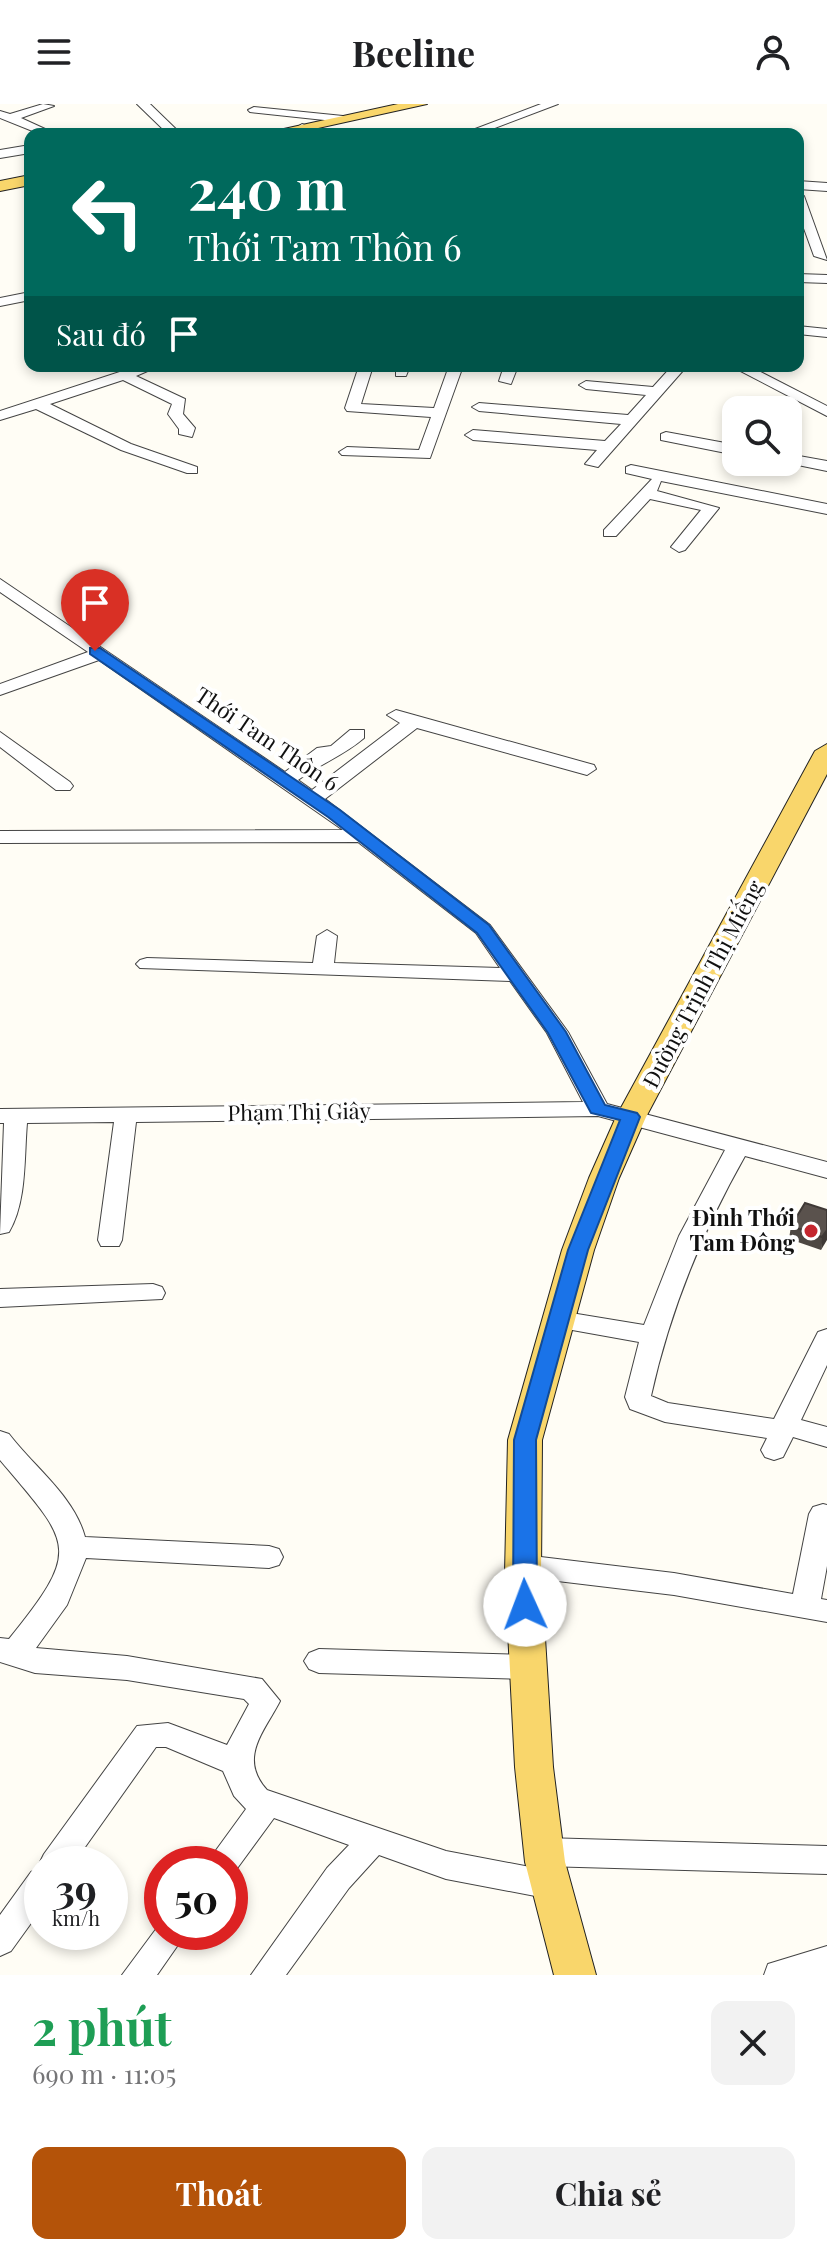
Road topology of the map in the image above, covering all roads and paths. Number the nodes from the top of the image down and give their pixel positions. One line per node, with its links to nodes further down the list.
1 (143, 104): 10 (street)
2 (420, 104): 8 (main road)
3 (552, 104): 12 (street)
4 (48, 106): 7 (street)
5 (254, 110): 8 (street)
6 (0, 114): 7 (street)
7 (13, 117): 9 (street)
8 (343, 119): 11 (main road)
9 (37, 128)
10 (169, 128)
11 (302, 128)
12 (485, 128)
13 (24, 150): 14 (street)
14 (0, 154)
15 (24, 181): 17 (main road)
16 (804, 185): 18 (street)
17 (0, 186)
18 (827, 187)
19 (804, 210): 20 (street)
20 (822, 251)
21 (804, 278): 22 (street)
22 (827, 279)
23 (24, 297): 24 (street)
24 (0, 302)
25 (804, 331): 26 (street)
26 (827, 333)
27 (138, 372): 32 (street)
28 (364, 372): 40 (street)
29 (454, 372): 40 (street)
30 (674, 372): 34 (street)
31 (750, 372): 39 (street)
32 (127, 377): 36 (street); 43 (street)
33 (586, 385): 34 (street)
34 (656, 392): 42 (street)
35 (0, 402): 38 (street)
36 (39, 405): 38 (street); 52 (street)
37 (479, 407): 42 (street)
38 (18, 411): 41 (street)
39 (827, 412)
40 (441, 413): 48 (street)
41 (0, 416)
42 (630, 420): 46 (street)
43 (187, 434)
44 (473, 435): 46 (street)
45 (666, 437): 47 (street)
46 (606, 446): 50 (street)
47 (722, 447)
48 (347, 452)
49 (802, 462): 51 (street)
50 (593, 464)
51 (827, 466)
52 (192, 470)
53 (631, 470): 54 (street)
54 (661, 476): 55 (street); 56 (street)
55 (646, 493): 57 (street); 58 (street)
56 (827, 509)
57 (610, 533)
58 (679, 547)
59 (0, 584): 60 (street, Thới Tam Thôn 6)
60 (100, 654): 61 (street); 66 (street, Thới Tam Thôn 6)
61 (0, 690)
62 (357, 734): 66 (street)
63 (0, 738): 67 (street)
64 (827, 751): 78 (main road, Đường Trịnh Thị Miếng)
65 (587, 769): 68 (street)
66 (285, 781): 68 (street, Thới Tam Thôn 6)
67 (63, 786)
68 (312, 799): 69 (street, Thới Tam Thôn 6)
69 (361, 836): 70 (street); 74 (street, Thới Tam Thôn 6)
70 (0, 837)
71 (327, 936): 73 (street)
72 (147, 964): 73 (street)
73 (323, 970): 74 (street)
74 (518, 975): 75 (street, Thới Tam Thôn 6)
75 (598, 1109): 76 (street, Phạm Thị Giây); 78 (street, Phạm Thị Giây)
76 (126, 1114): 77 (street, Phạm Thị Giây); 82 (street)
77 (8, 1116): 81 (street)
78 (631, 1117): 79 (street); 85 (main road, Đường Trịnh Thị Miếng)
79 (740, 1145): 80 (street); 86 (street)
80 (827, 1170)
81 (0, 1226)
82 (110, 1240)
83 (153, 1293): 84 (street)
84 (0, 1298)
85 (559, 1320): 86 (street); 94 (main road, Đường Trịnh Thị Miếng)
86 (650, 1335): 88 (street)
87 (827, 1338): 88 (street)
88 (780, 1435): 89 (street)
89 (827, 1437)
90 (0, 1441): 92 (street)
91 (823, 1514): 95 (street)
92 (73, 1547): 93 (street); 96 (street)
93 (269, 1557)
94 (524, 1566): 95 (street); 98 (main road, Đường Trịnh Thị Miếng)
95 (816, 1609)
96 (8, 1651): 99 (street)
97 (319, 1661): 98 (street)
98 (528, 1667): 104 (main road, Đường Trịnh Thị Miếng)
99 (235, 1762): 100 (street); 102 (street)
100 (268, 1803): 101 (street); 103 (street)
101 (373, 1840): 106 (street); 112 (street)
102 (68, 1846)
103 (236, 1846)
104 (544, 1852): 105 (street); 106 (main road, Đường Trịnh Thị Miếng)
105 (827, 1860)
106 (551, 1885): 113 (main road, Đường Trịnh Thị Miếng)
107 (24, 1907): 108 (street)
108 (0, 1941)
109 (157, 1950): 111 (street)
110 (827, 1961): 114 (street)
111 (138, 1975)
112 (267, 1975)
113 (575, 1975)
114 (780, 1975)

